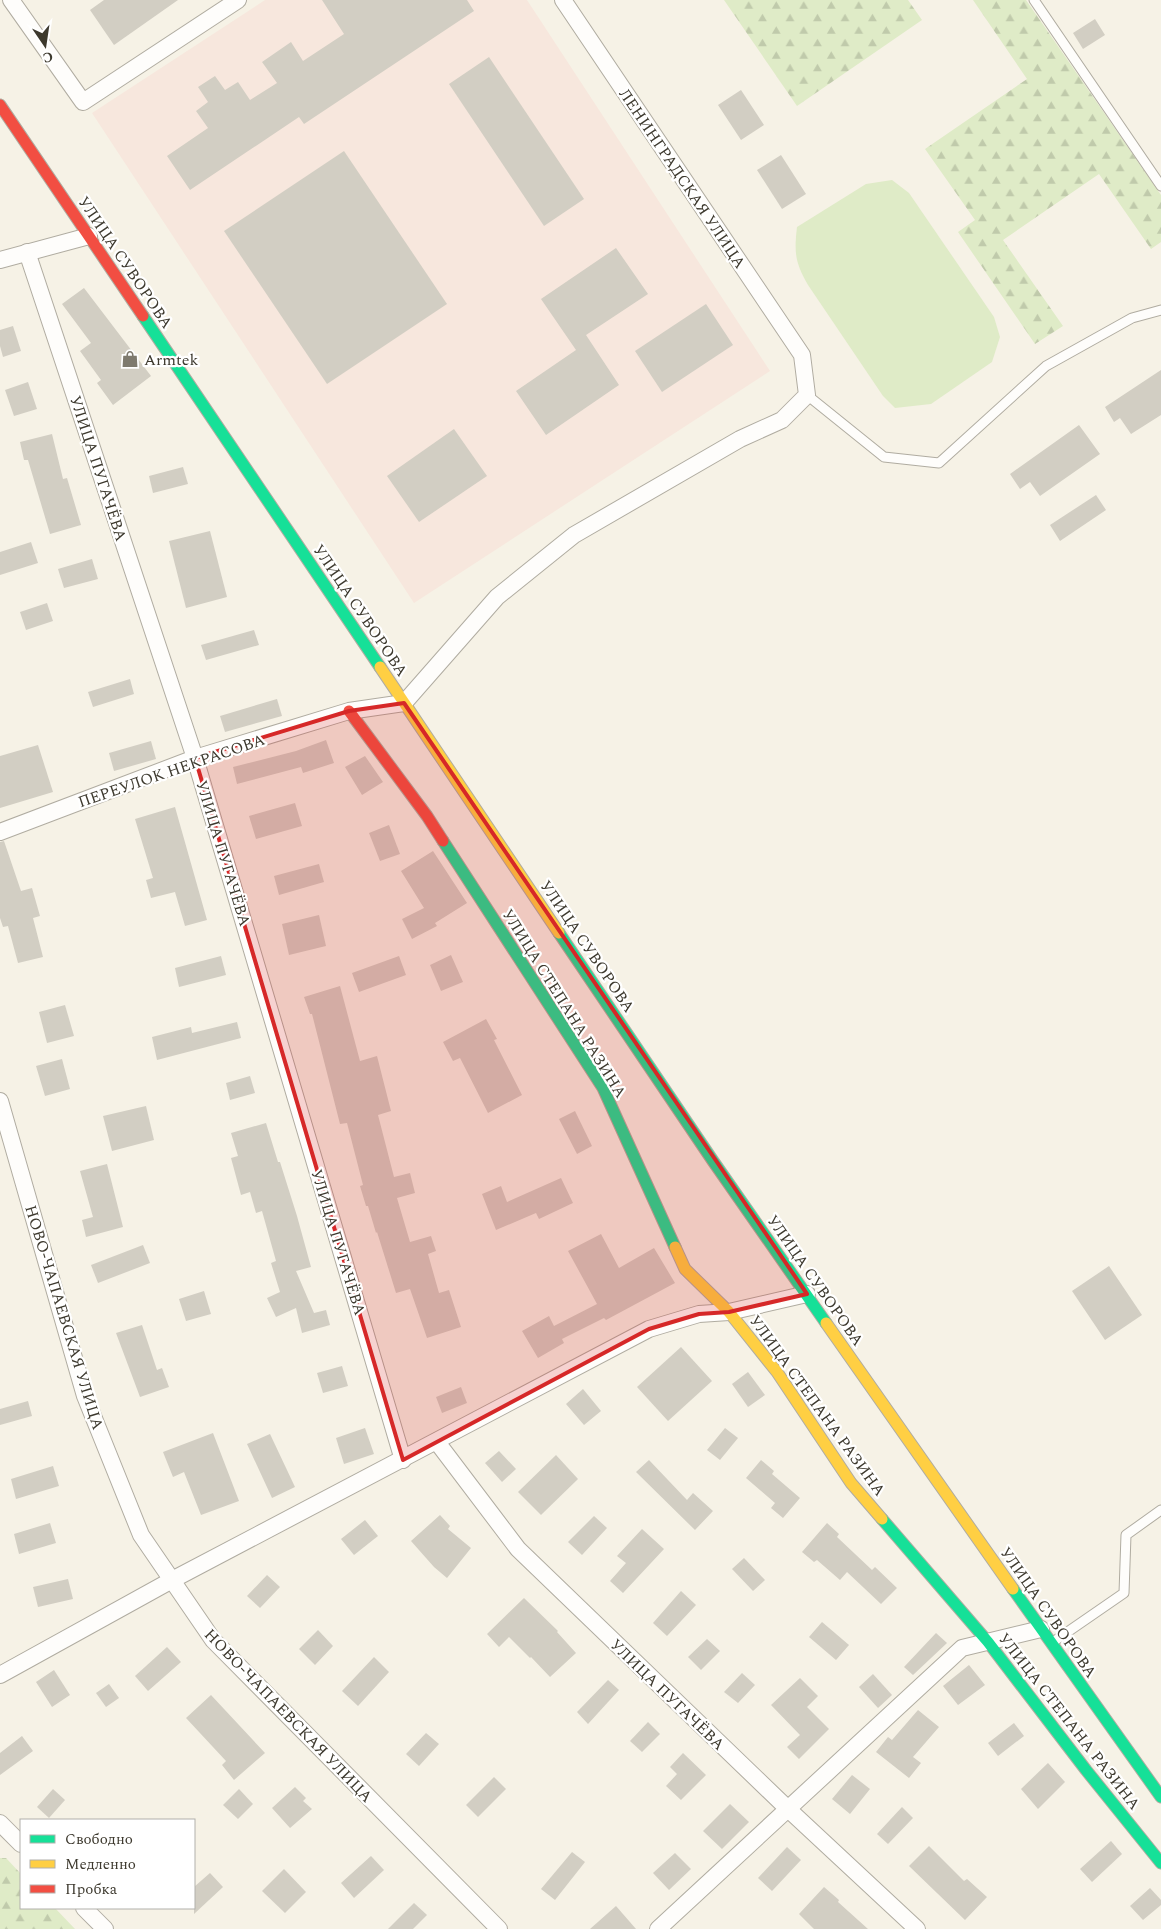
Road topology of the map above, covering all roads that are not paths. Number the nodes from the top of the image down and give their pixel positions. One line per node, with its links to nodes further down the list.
1 (11, 0): 2 (street)
2 (238, 0)
3 (563, 0): 11 (street, ЛЕНИНГРАДСКАЯ УЛИЦА)
4 (1034, 0): 6 (lane)
5 (0, 105): 7 (main road, УЛИЦА СУВОРОВА)
6 (1161, 186)
7 (89, 236): 8 (street); 12 (main road, УЛИЦА СУВОРОВА)
8 (27, 252): 9 (street); 14 (street, УЛИЦА ПУГАЧЁВА)
9 (0, 260)
10 (1161, 310): 11 (lane)
11 (807, 395): 12 (street)
12 (404, 703): 13 (street, ПЕРЕУЛОК НЕКРАСОВА); 17 (main road, УЛИЦА СУВОРОВА)
13 (349, 711): 14 (street, ПЕРЕУЛОК НЕКРАСОВА); 18 (main road, УЛИЦА СТЕПАНА РАЗИНА)
14 (195, 758): 15 (street, ПЕРЕУЛОК НЕКРАСОВА); 20 (street, УЛИЦА ПУГАЧЁВА)
15 (0, 832)
16 (0, 1101): 22 (street, НОВО-ЧАПАЕВСКАЯ УЛИЦА)
17 (807, 1294): 18 (street); 23 (main road, УЛИЦА СУВОРОВА)
18 (729, 1312): 19 (street); 24 (main road, УЛИЦА СТЕПАНА РАЗИНА)
19 (438, 1442): 20 (street); 28 (street, УЛИЦА ПУГАЧЁВА)
20 (404, 1460): 22 (street)
21 (1161, 1510): 25 (lane)
22 (172, 1580): 26 (street); 34 (street, НОВО-ЧАПАЕВСКАЯ УЛИЦА)
23 (1041, 1629): 24 (street); 25 (main road, УЛИЦА СУВОРОВА)
24 (988, 1642): 28 (street); 31 (main road, УЛИЦА СТЕПАНА РАЗИНА)
25 (1051, 1643): 27 (main road, УЛИЦА СУВОРОВА)
26 (0, 1675)
27 (1161, 1797)
28 (788, 1809): 35 (street); 36 (street, УЛИЦА ПУГАЧЁВА)
29 (0, 1823): 30 (street)
30 (12, 1840)
31 (1161, 1863)
32 (85, 1909): 33 (street)
33 (104, 1929)
34 (499, 1929)
35 (658, 1929)
36 (917, 1929)

